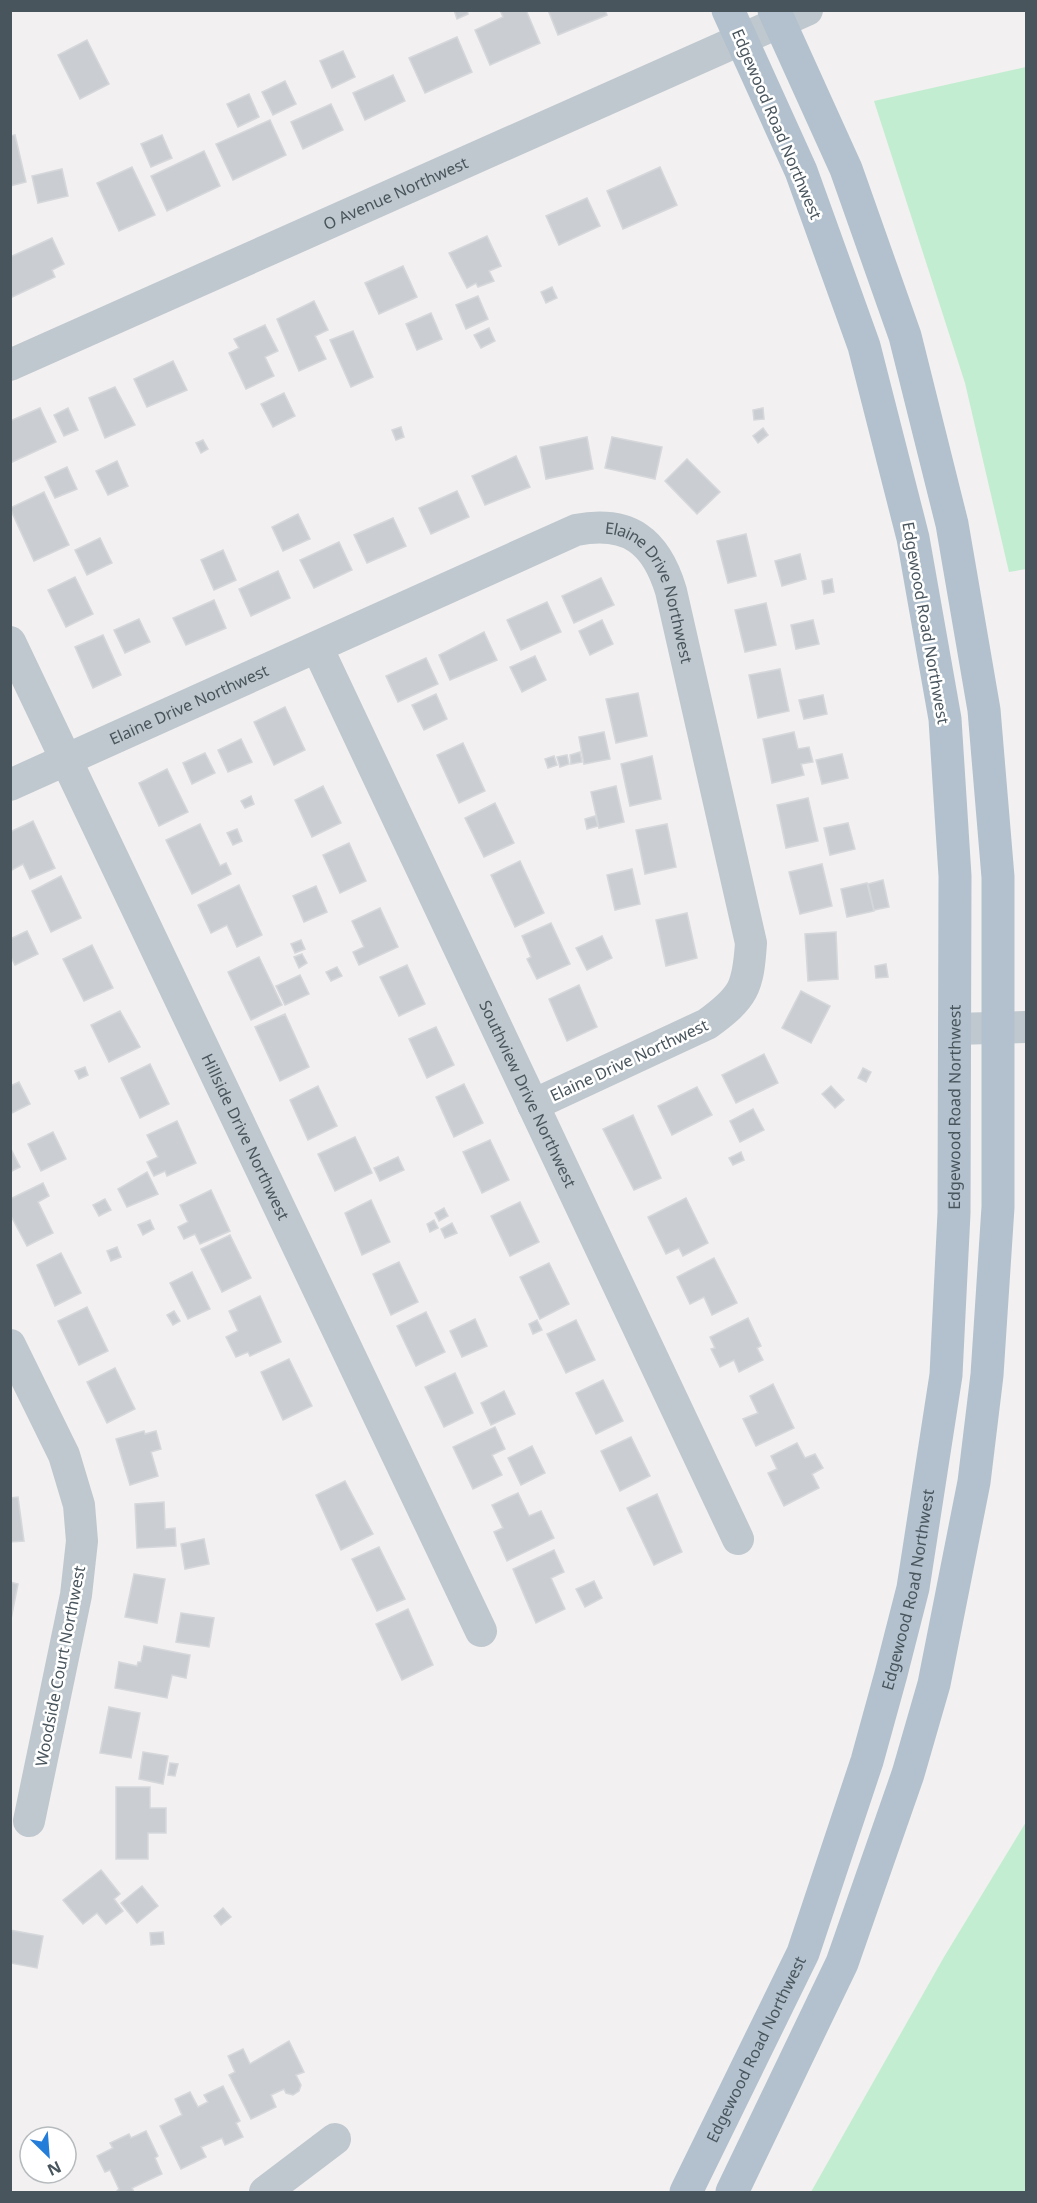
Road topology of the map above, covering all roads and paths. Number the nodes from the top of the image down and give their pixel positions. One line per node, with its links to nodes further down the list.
1 (787, 14): 2 (street, O Avenue Northwest); 8 (main road)
2 (735, 25): 3 (street, O Avenue Northwest); 9 (main road, Edgewood Road Northwest)
3 (10, 365)
4 (10, 642): 6 (street, Hillside Drive Northwest)
5 (317, 647): 6 (street, Elaine Drive Northwest); 10 (street, Southview Drive Northwest); 10 (street, Elaine Drive Northwest)
6 (66, 760): 7 (street, Elaine Drive Northwest); 13 (street, Hillside Drive Northwest)
7 (10, 785)
8 (1012, 1026): 9 (street); 18 (main road)
9 (955, 1029): 17 (main road, Edgewood Road Northwest)
10 (533, 1105): 12 (street, Southview Drive Northwest)
11 (10, 1344): 14 (street, Woodside Court Northwest)
12 (738, 1539)
13 (481, 1631)
14 (29, 1821)
15 (335, 2139): 16 (street)
16 (265, 2193)
17 (686, 2193)
18 (732, 2193)

